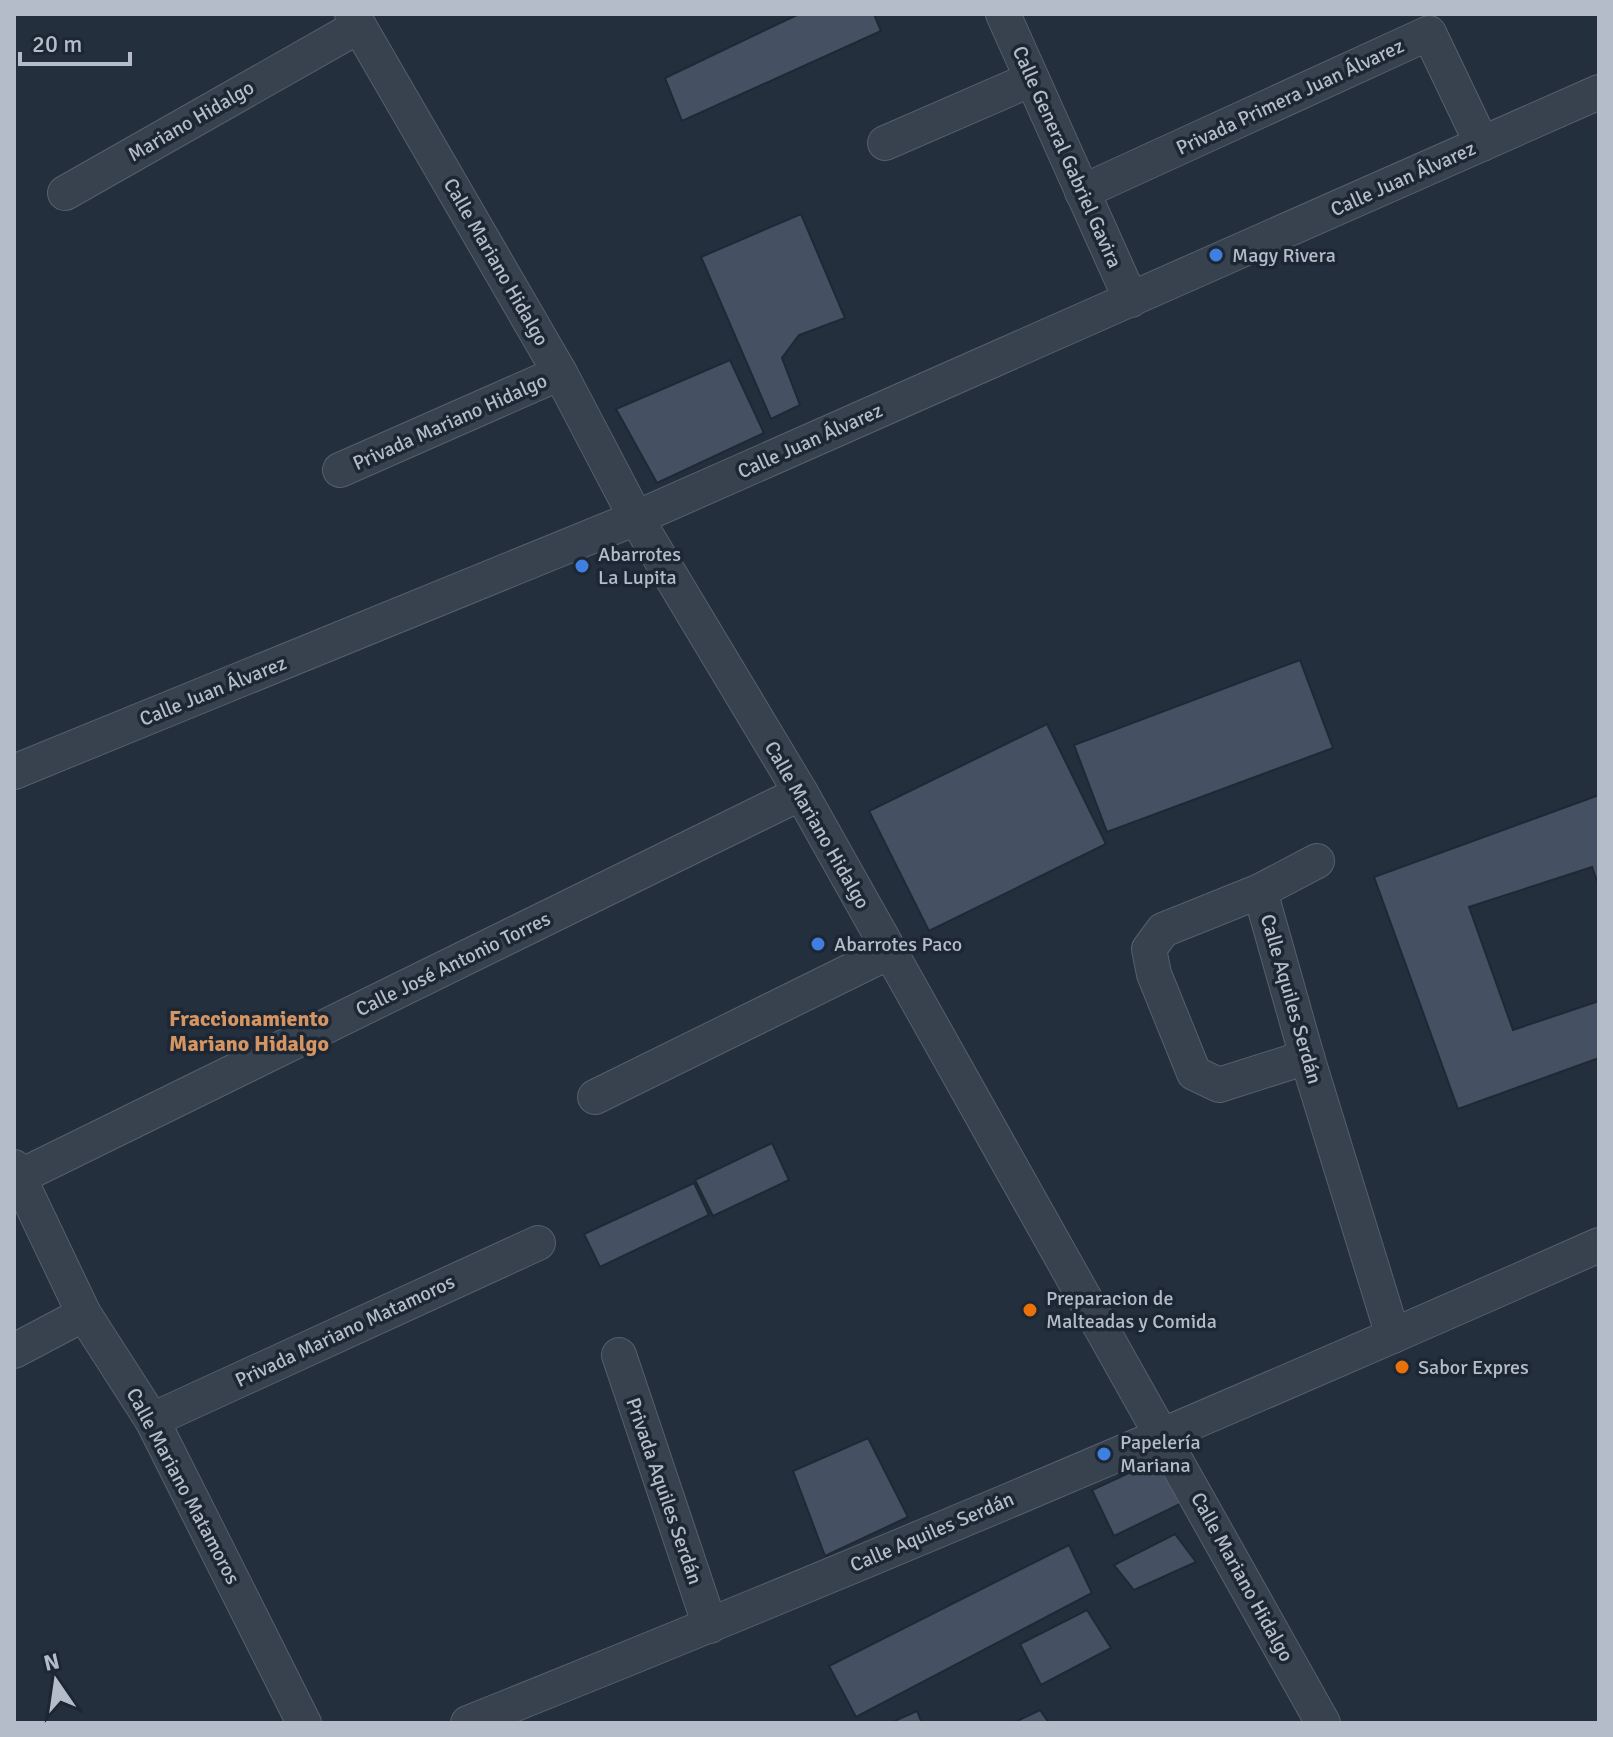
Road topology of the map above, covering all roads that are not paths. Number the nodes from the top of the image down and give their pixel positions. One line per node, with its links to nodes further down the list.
1 (1003, 14): 3 (street, Calle General Gabriel Gavira)
2 (356, 20): 8 (street, Mariano Hidalgo); 10 (street, Calle Mariano Hidalgo)
3 (1032, 79): 5 (street); 7 (street, Calle General Gabriel Gavira)
4 (1599, 92): 6 (street, Calle Juan Álvarez)
5 (885, 143)
6 (1482, 144): 7 (street, Privada Primera Juan Álvarez); 9 (street, Calle Juan Álvarez)
7 (1082, 192): 9 (street, Calle General Gabriel Gavira)
8 (65, 193)
9 (1131, 300): 12 (street, Calle Juan Álvarez)
10 (560, 373): 11 (street, Privada Mariano Hidalgo); 12 (street, Calle Mariano Hidalgo)
11 (340, 470)
12 (636, 518): 13 (street, Calle Juan Álvarez); 14 (street, Calle Mariano Hidalgo)
13 (14, 772)
14 (801, 793): 17 (street, Calle Mariano Hidalgo); 20 (street, Calle José Antonio Torres)
15 (1317, 861): 16 (street)
16 (1260, 891): 18 (street, Calle Aquiles Serdán); 18 (street)
17 (889, 952): 19 (street); 28 (street, Calle Mariano Hidalgo)
18 (1307, 1057): 24 (street, Calle Aquiles Serdán)
19 (595, 1097)
20 (17, 1172): 23 (street, Calle Mariano Matamoros)
21 (538, 1243): 27 (street, Privada Mariano Matamoros)
22 (1599, 1245): 24 (street, Calle Aquiles Serdán)
23 (84, 1314): 25 (street); 27 (street, Calle Mariano Matamoros)
24 (1393, 1336): 28 (street, Calle Aquiles Serdán)
25 (14, 1351)
26 (619, 1355): 29 (street, Privada Aquiles Serdán)
27 (152, 1420): 30 (street, Calle Mariano Matamoros)
28 (1162, 1434): 29 (street, Calle Aquiles Serdán); 32 (street, Calle Mariano Hidalgo)
29 (710, 1626): 31 (street, Calle Aquiles Serdán)
30 (304, 1723)
31 (468, 1723)
32 (1323, 1723)

